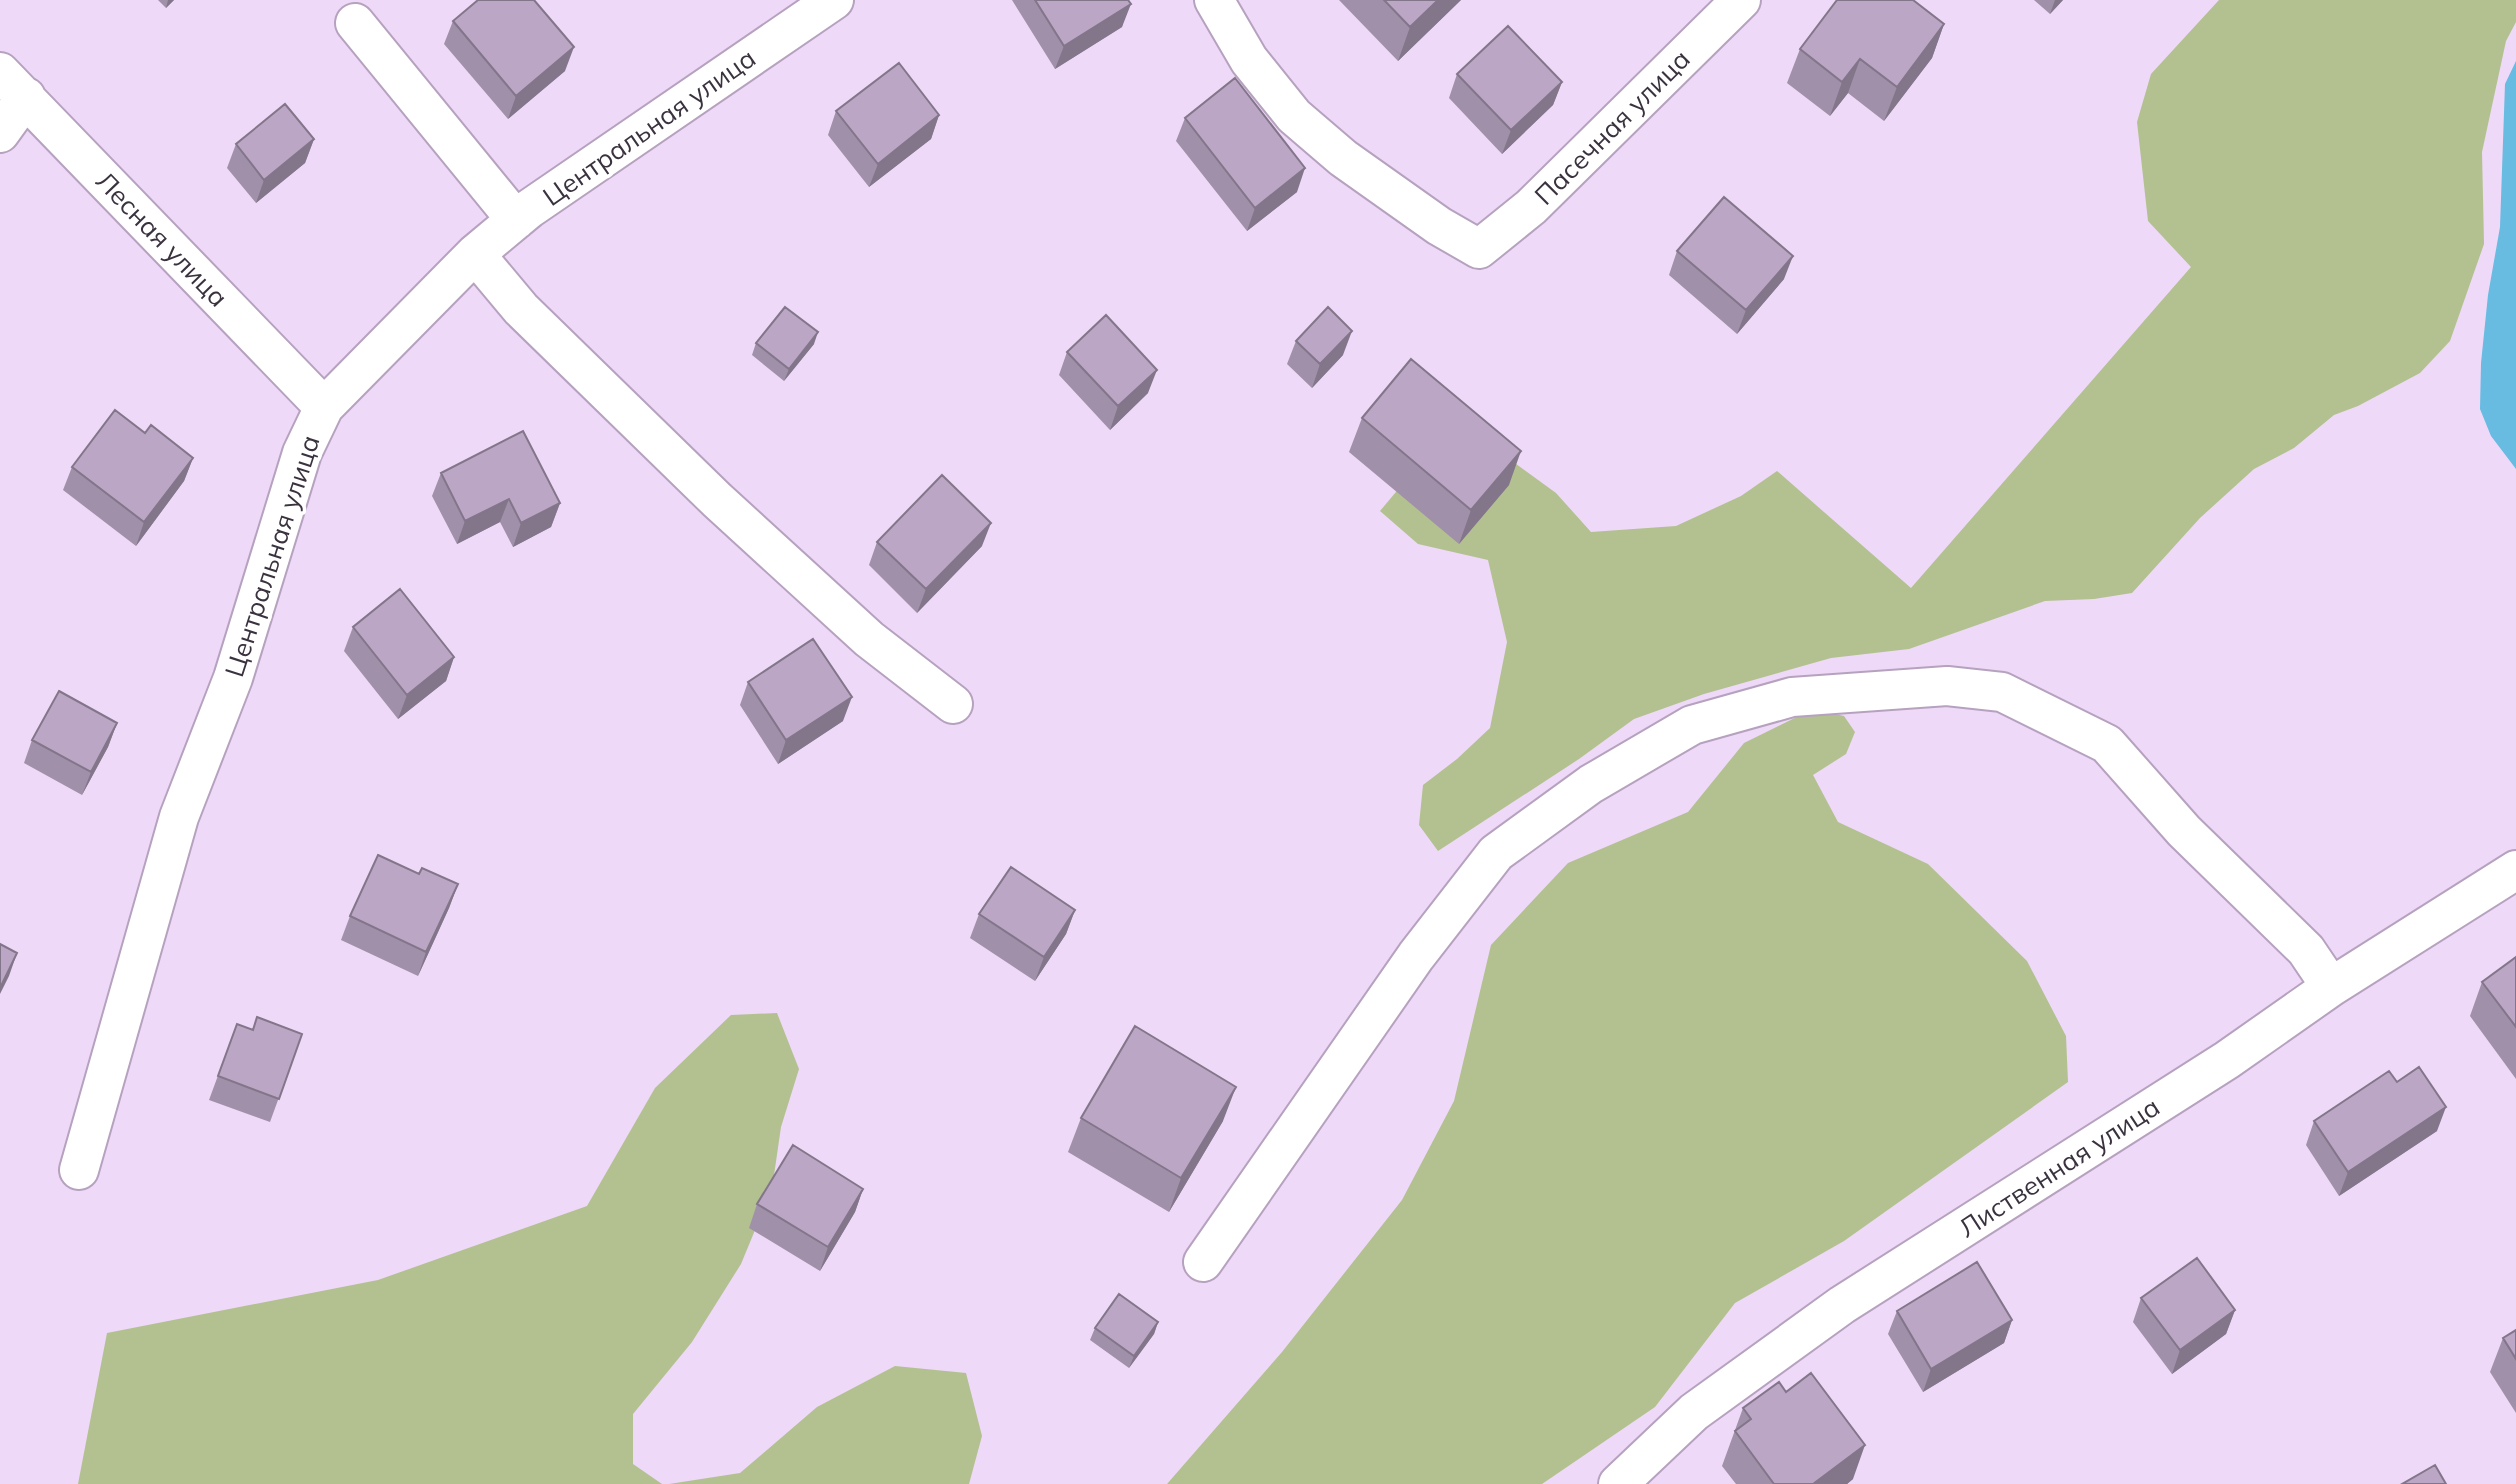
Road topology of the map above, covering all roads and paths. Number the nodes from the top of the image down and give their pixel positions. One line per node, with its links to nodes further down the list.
1 (834, 0): 7 (street, Центральная улица)
2 (1214, 0): 3 (street, Пасечная улица)
3 (1741, 0)
4 (355, 23): 7 (street)
5 (13, 85): 6 (street); 9 (street, Лесная улица)
6 (0, 133)
7 (516, 220): 8 (street, Центральная улица)
8 (475, 254): 9 (street, Центральная улица); 10 (street)
9 (324, 407): 13 (street, Центральная улица)
10 (953, 704)
11 (2516, 870): 12 (street, Лиственная улица)
12 (2331, 987): 14 (street); 15 (street, Лиственная улица)
13 (79, 1170)
14 (1203, 1262)
15 (1618, 1484)

